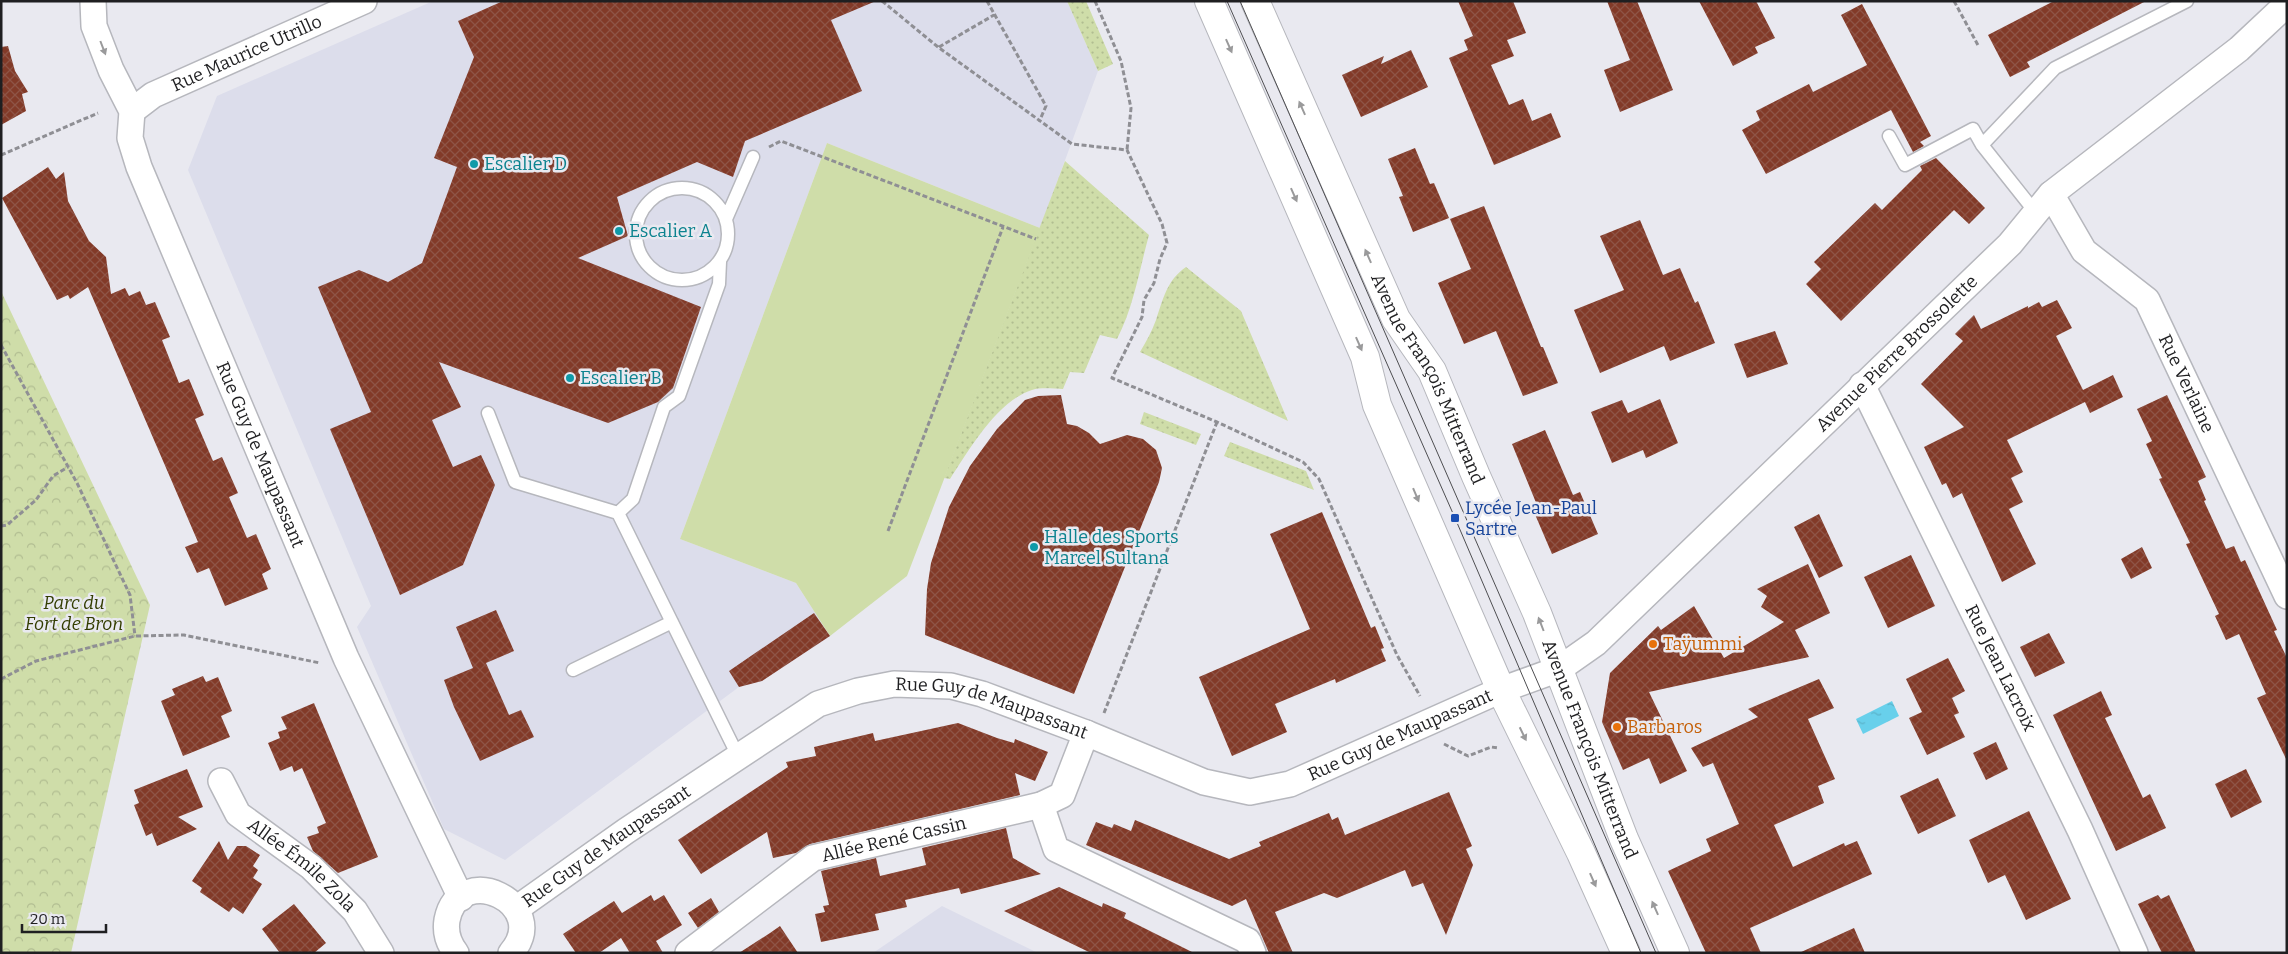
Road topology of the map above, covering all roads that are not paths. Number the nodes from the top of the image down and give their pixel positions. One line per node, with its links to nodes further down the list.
1 (93, 1): 7 (street, one-way to 7)
2 (364, 1): 7 (street, Rue Maurice Utrillo)
3 (1209, 1): 21 (street, one-way to 21)
4 (1255, 1): 19 (street, Avenue François Mitterrand, one-way to 4)
5 (2187, 1): 9 (lane)
6 (2287, 4): 11 (street, Avenue Pierre Brossolette)
7 (132, 111): 26 (street, Rue Guy de Maupassant)
8 (1889, 136): 9 (lane)
9 (1982, 145): 11 (lane)
10 (753, 157): 12 (lane)
11 (2043, 204): 14 (street, Avenue Pierre Brossolette); 17 (street, Rue Verlaine)
12 (726, 219): 13 (lane); 13 (lane)
13 (720, 262): 16 (lane)
14 (1862, 385): 19 (street, Avenue Pierre Brossolette); 35 (street, Rue Jean Lacroix)
15 (488, 413): 16 (lane)
16 (618, 513): 18 (lane)
17 (2287, 596)
18 (672, 622): 20 (lane); 23 (lane)
19 (1559, 669): 21 (street, Avenue Pierre Brossolette); 34 (street, Avenue François Mitterrand, one-way to 19)
20 (573, 670)
21 (1501, 690): 22 (street, Rue Guy de Maupassant); 33 (street, one-way to 33)
22 (1090, 735): 23 (street, Rue Guy de Maupassant); 25 (street, Allée René Cassin)
23 (738, 756): 27 (street, Rue Guy de Maupassant)
24 (221, 781): 29 (street, Allée Émile Zola)
25 (1041, 805): 31 (street, Allée René Cassin); 32 (street)
26 (461, 898): 27 (street); 28 (street)
27 (516, 908): 30 (street)
28 (452, 951)
29 (381, 953)
30 (511, 953)
31 (688, 953)
32 (1253, 953)
33 (1626, 953)
34 (1675, 953)
35 (2135, 953)

